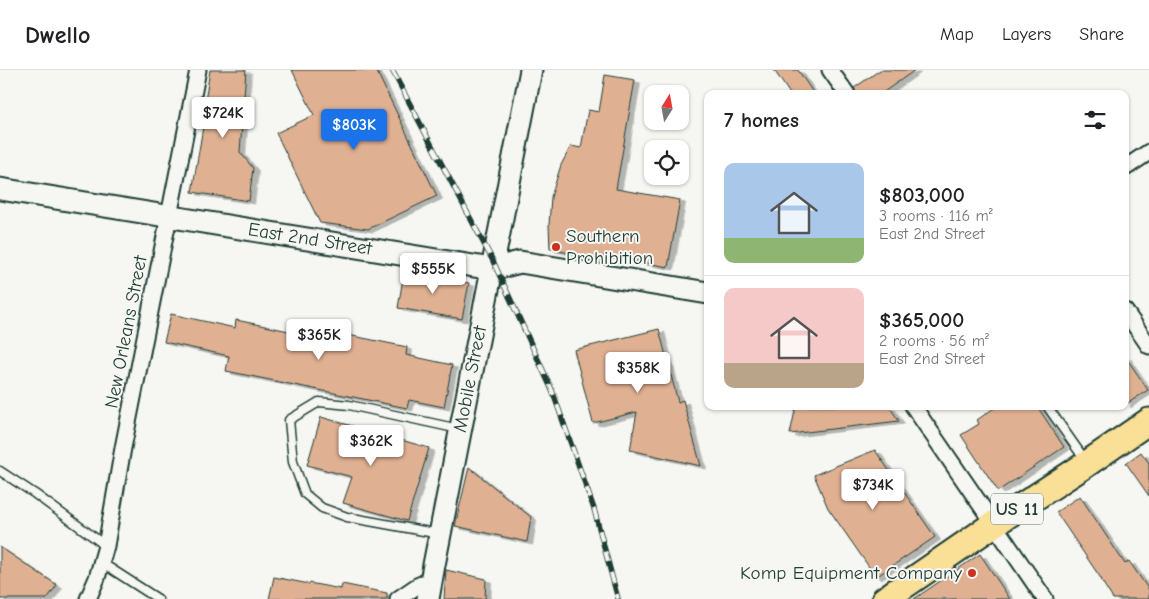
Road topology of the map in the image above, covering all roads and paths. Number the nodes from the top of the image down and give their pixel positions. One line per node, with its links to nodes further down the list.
1 (198, 70): 8 (street, New Orleans Street)
2 (531, 70): 9 (street, Mobile Street)
3 (830, 70): 4 (street)
4 (844, 90)
5 (1149, 152): 6 (street)
6 (1129, 165)
7 (0, 189): 8 (street, East 2nd Street)
8 (169, 217): 9 (street, East 2nd Street); 21 (street, New Orleans Street)
9 (492, 269): 10 (street, East 2nd Street); 16 (street, Mobile Street)
10 (704, 292)
11 (1129, 317): 12 (street)
12 (1149, 346)
13 (916, 410): 19 (street)
14 (1050, 410): 17 (lane)
15 (1149, 421): 17 (main road, US 11)
16 (461, 429): 20 (street, Mobile Street); 20 (lane)
17 (1087, 464): 19 (main road, US 11)
18 (0, 471): 21 (lane)
19 (994, 524): 27 (main road, US 11); 28 (street)
20 (440, 534): 23 (street, Mobile Street)
21 (106, 546): 22 (street, New Orleans Street)
22 (102, 563): 24 (street, New Orleans Street); 25 (lane)
23 (429, 590): 26 (street)
24 (88, 599)
25 (158, 599)
26 (398, 599)
27 (885, 599)
28 (1046, 599)

